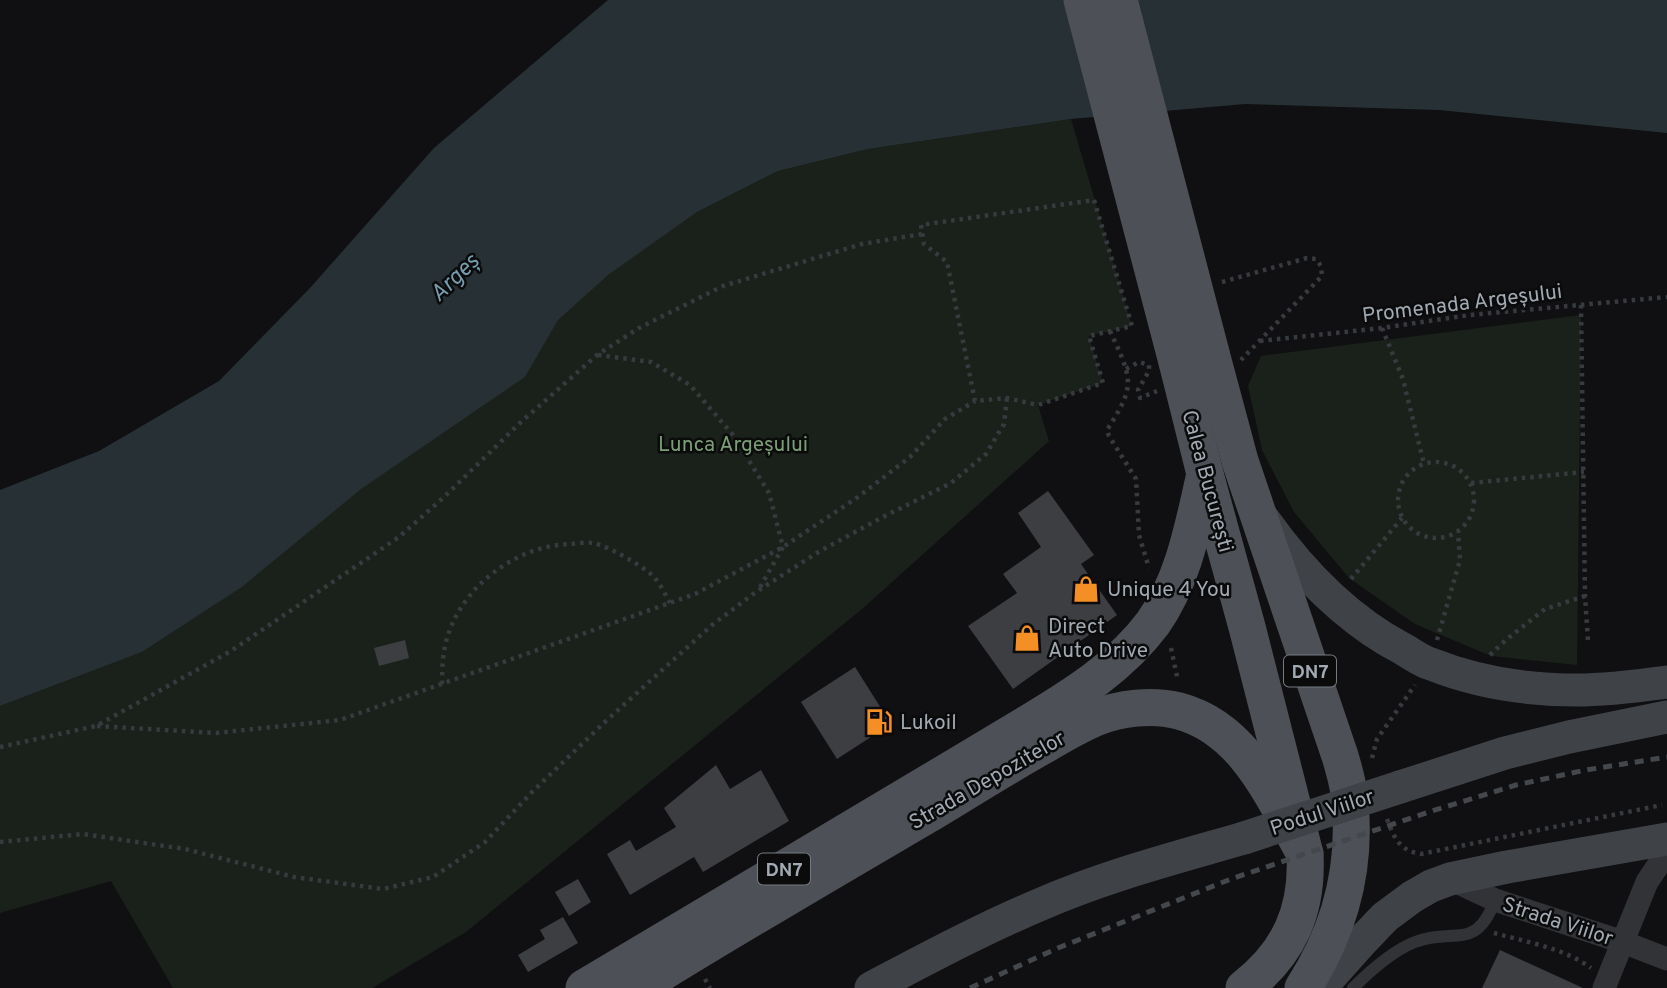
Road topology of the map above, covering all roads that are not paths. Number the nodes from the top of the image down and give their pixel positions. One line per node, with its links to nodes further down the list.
1 (1082, 0): 3 (main road, Calea București / DN7, bridge)
2 (1119, 0): 3 (main road, Calea București / DN7, bridge)
3 (1198, 366): 4 (main road, Calea București / DN7); 5 (main road, Calea București / DN7)
4 (1205, 474): 9 (main road, Calea București / DN7); 16 (main road, Strada Depozitelor / DN7)
5 (1256, 510): 6 (main road); 20 (main road, Calea București / DN7)
6 (1667, 682)
7 (1667, 717): 18 (main road, Podul Viilor, bridge)
8 (1667, 839): 11 (main road)
9 (1304, 853): 17 (main road, Strada Depozitelor / DN7); 19 (main road, Calea București / DN7)
10 (1667, 857): 13 (street)
11 (1450, 879): 12 (street, Strada Viilor); 21 (main road)
12 (1494, 900): 13 (street, Strada Viilor); 22 (lane)
13 (1623, 943): 14 (street, Strada Viilor); 15 (street)
14 (1667, 959)
15 (1598, 979)
16 (583, 988)
17 (637, 988)
18 (871, 988)
19 (1244, 988)
20 (1303, 988)
21 (1320, 988)
22 (1353, 988)

